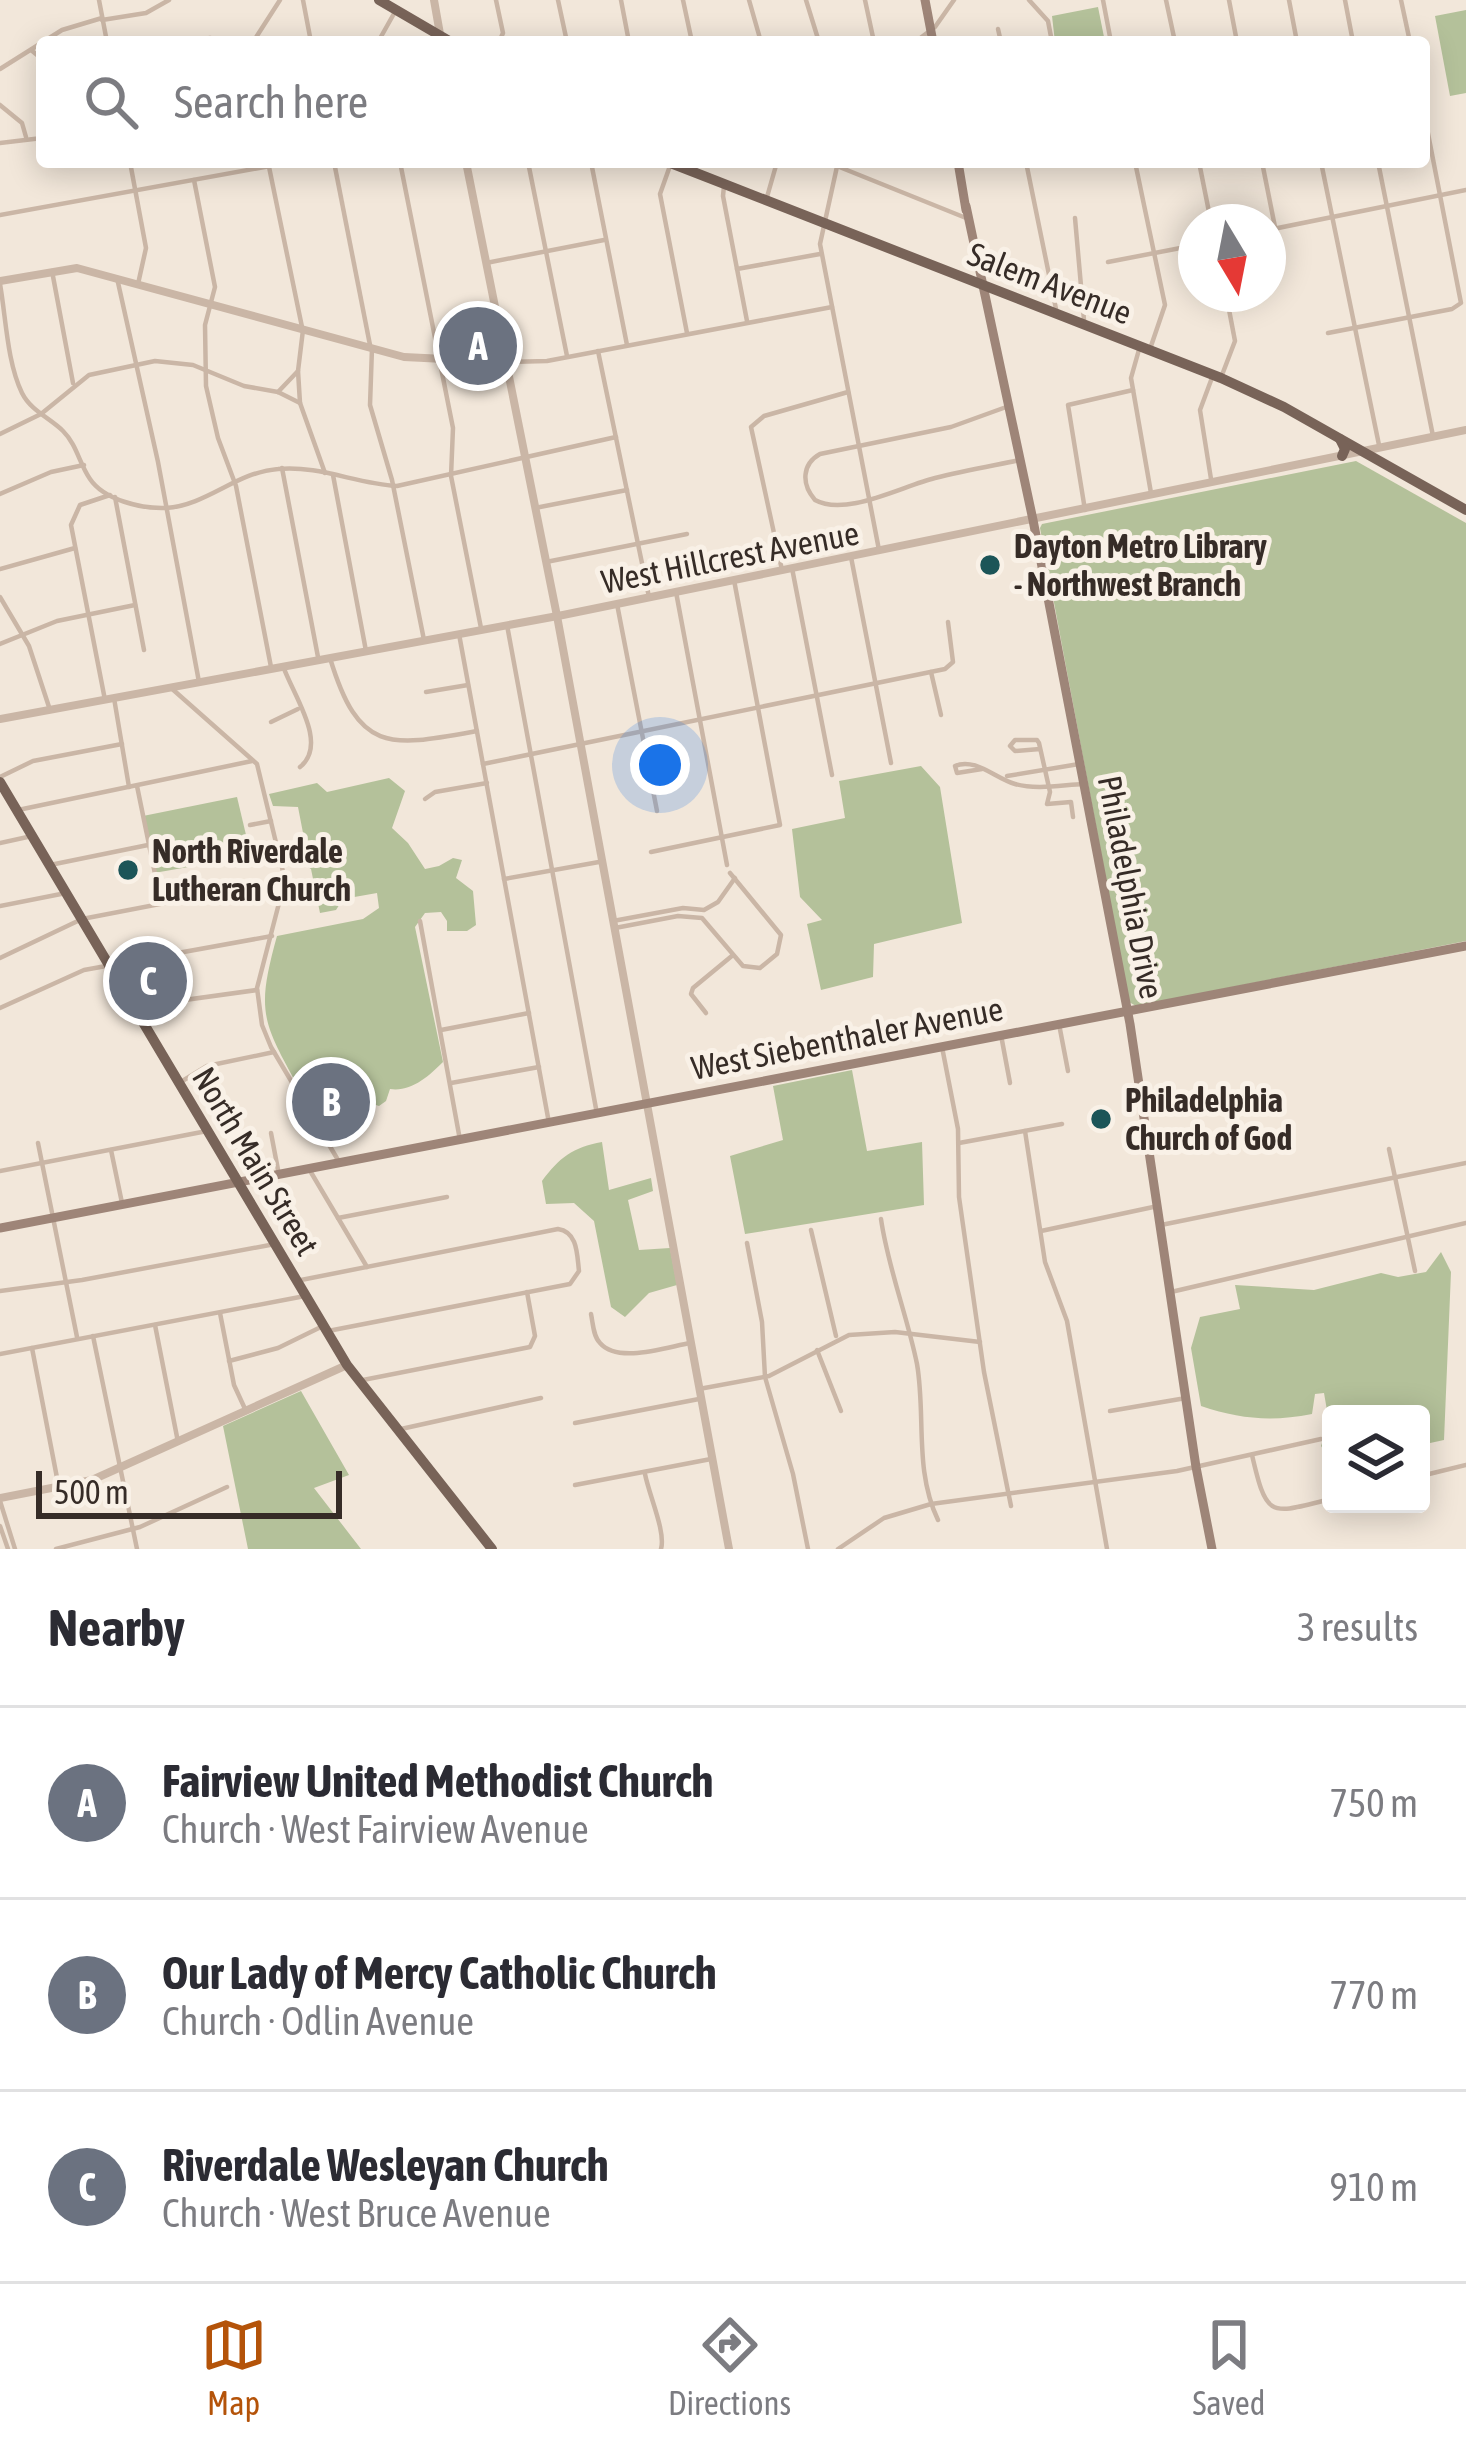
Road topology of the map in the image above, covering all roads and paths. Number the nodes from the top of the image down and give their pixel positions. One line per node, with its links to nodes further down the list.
1 (99, 0): 25 (street)
2 (169, 0): 25 (street)
3 (269, 0): 23 (street)
4 (303, 0): 30 (street)
5 (379, 0): 24 (main road)
6 (434, 0): 33 (street)
7 (496, 0): 34 (street)
8 (558, 0): 35 (street)
9 (621, 0): 36 (street)
10 (683, 0): 37 (street)
11 (749, 0): 38 (street)
12 (806, 0): 39 (street)
13 (866, 0): 40 (street)
14 (925, 0): 41 (main road)
15 (954, 0): 41 (street)
16 (1029, 0): 43 (street)
17 (1103, 0): 44 (street)
18 (1166, 0): 45 (street)
19 (1229, 0): 46 (street)
20 (1289, 0): 47 (street)
21 (1345, 0): 48 (street)
22 (1401, 0): 49 (street)
23 (278, 3): 29 (street)
24 (396, 10): 31 (street); 32 (main road)
25 (102, 19): 27 (street); 28 (street)
26 (998, 29): 42 (street)
27 (52, 36)
28 (106, 36)
29 (257, 36)
30 (310, 36)
31 (381, 36)
32 (438, 36)
33 (444, 36)
34 (502, 36)
35 (566, 36)
36 (628, 36)
37 (691, 36)
38 (759, 36)
39 (817, 36)
40 (873, 36)
41 (932, 36)
42 (1000, 36)
43 (1051, 36)
44 (1110, 36)
45 (1173, 36)
46 (1237, 36)
47 (1296, 36)
48 (1353, 36)
49 (1409, 36)
50 (36, 47): 51 (street)
51 (31, 50): 52 (street); 53 (street)
52 (36, 54)
53 (0, 69)
54 (0, 104): 55 (street)
55 (26, 137): 56 (street); 58 (street)
56 (36, 138)
57 (1430, 142): 85 (street)
58 (0, 143)
59 (131, 168): 84 (street)
60 (250, 168): 81 (street)
61 (269, 168): 117 (street)
62 (335, 168): 121 (street)
63 (401, 168): 125 (street)
64 (467, 168): 102 (street)
65 (529, 168): 98 (street)
66 (592, 168): 96 (street)
67 (668, 168): 119 (street)
68 (681, 168): 80 (main road, Salem Avenue)
69 (704, 168): 80 (street)
70 (775, 168): 86 (street)
71 (837, 168): 94 (street)
72 (848, 168): 90 (street)
73 (959, 168): 90 (main road, Philadelphia Drive)
74 (1027, 168): 112 (street)
75 (1136, 168): 99 (street)
76 (1199, 168): 87 (street)
77 (1263, 168): 88 (street)
78 (1322, 168): 92 (street)
79 (1379, 168): 89 (street)
80 (701, 176): 82 (main road, Salem Avenue)
81 (194, 180): 84 (street); 109 (street)
82 (724, 185): 86 (main road, Salem Avenue); 103 (street)
83 (1466, 190): 85 (street)
84 (135, 191): 91 (street); 107 (street)
85 (1441, 195): 89 (street); 113 (street)
86 (765, 202): 94 (main road, Salem Avenue)
87 (1207, 204)
88 (1268, 204)
89 (1387, 206): 92 (street); 113 (street)
90 (966, 213): 108 (main road, Philadelphia Drive)
91 (0, 215)
92 (1333, 217): 95 (street); 116 (street)
93 (1075, 218): 115 (street)
94 (824, 226): 100 (street); 108 (main road, Salem Avenue)
95 (1286, 227)
96 (606, 239): 98 (street); 120 (street)
97 (1178, 248): 99 (street)
98 (546, 251): 102 (street); 124 (street)
99 (1154, 253): 101 (street); 122 (street)
100 (821, 254): 103 (street); 110 (street)
101 (1108, 262)
102 (486, 263): 126 (street)
103 (737, 269): 114 (street)
104 (52, 271): 105 (street); 106 (street); 131 (street)
105 (117, 278): 107 (street); 127 (street)
106 (0, 282): 137 (street)
107 (138, 284): 109 (street)
108 (983, 286): 112 (main road, Salem Avenue); 136 (main road, Philadelphia Drive)
109 (210, 304): 117 (street); 128 (street)
110 (832, 307): 114 (street); 134 (street)
111 (1229, 312): 130 (street)
112 (1055, 314): 115 (main road, Salem Avenue)
113 (1409, 317): 116 (street); 140 (street)
114 (748, 323): 119 (street)
115 (1083, 324): 122 (main road, Salem Avenue)
116 (1355, 328): 118 (street); 144 (street)
117 (303, 330): 121 (street); 129 (street)
118 (1328, 333)
119 (688, 334): 120 (street)
120 (627, 346): 123 (street)
121 (371, 348): 125 (street); 156 (street)
122 (1144, 348): 130 (main road, Salem Avenue); 132 (street)
123 (598, 351): 124 (street); 141 (street)
124 (568, 357): 126 (street)
125 (440, 360): 126 (street); 153 (street)
126 (506, 362): 147 (street)
127 (134, 365): 128 (street); 131 (street); 162 (street)
128 (205, 370): 133 (street); 154 (street)
129 (298, 371): 133 (street); 135 (street)
130 (1217, 376): 142 (main road, Salem Avenue); 155 (street)
131 (74, 384): 137 (street)
132 (1133, 390): 159 (street); 165 (street)
133 (278, 392): 135 (street)
134 (848, 392): 143 (street); 174 (street)
135 (300, 403): 152 (street)
136 (1009, 406): 143 (street); 148 (main road, Philadelphia Drive)
137 (41, 414): 139 (street); 149 (street)
138 (1466, 430): 140 (street, West Hillcrest Avenue)
139 (0, 434)
140 (1433, 436): 144 (street, West Hillcrest Avenue)
141 (616, 437): 147 (street); 157 (street)
142 (1340, 439): 145 (main road, Salem Avenue); 146 (main road)
143 (857, 446): 161 (street); 161 (street)
144 (1384, 446): 145 (street, West Hillcrest Avenue); 150 (main road)
145 (1365, 452): 146 (street, West Hillcrest Avenue); 150 (main road, Salem Avenue)
146 (1342, 456): 155 (street, West Hillcrest Avenue)
147 (525, 457): 153 (street); 163 (street)
148 (1020, 460): 161 (street); 166 (main road, Philadelphia Drive)
149 (84, 465): 158 (street); 160 (street)
150 (1389, 465): 164 (main road, Salem Avenue)
151 (282, 468): 152 (street); 154 (street); 193 (street)
152 (329, 474): 156 (street); 191 (street)
153 (451, 476): 156 (street); 185 (street)
154 (234, 480): 162 (street); 195 (street)
155 (1212, 483): 159 (street, West Hillcrest Avenue)
156 (393, 486): 188 (street)
157 (627, 490): 163 (street); 168 (street)
158 (0, 494)
159 (1152, 495): 165 (street, West Hillcrest Avenue)
160 (112, 496): 162 (street); 169 (street); 180 (street)
161 (868, 499): 170 (street)
162 (166, 508): 197 (street)
163 (535, 508): 172 (street)
164 (1466, 509)
165 (1084, 510): 166 (street, West Hillcrest Avenue)
166 (1033, 520): 170 (street, West Hillcrest Avenue); 220 (main road, Philadelphia Drive)
167 (687, 534): 168 (street)
168 (638, 543): 172 (street); 178 (street)
169 (75, 548): 173 (street); 181 (street)
170 (880, 551): 171 (street, West Hillcrest Avenue)
171 (851, 557): 174 (street, West Hillcrest Avenue); 198 (street)
172 (546, 562): 182 (street)
173 (0, 569)
174 (787, 569): 175 (street, West Hillcrest Avenue); 202 (street)
175 (734, 580): 176 (street, West Hillcrest Avenue); 204 (street)
176 (676, 592): 178 (street, West Hillcrest Avenue); 208 (street)
177 (0, 597): 186 (street)
178 (649, 597): 179 (street, West Hillcrest Avenue)
179 (617, 604): 182 (street, West Hillcrest Avenue); 212 (street)
180 (135, 605): 181 (street); 190 (street)
181 (88, 614): 186 (street); 203 (street)
182 (557, 616): 184 (street, West Hillcrest Avenue); 214 (street)
183 (948, 622): 196 (street)
184 (507, 625): 185 (street, West Hillcrest Avenue); 216 (street)
185 (482, 630): 187 (street, West Hillcrest Avenue)
186 (22, 632): 189 (street); 206 (street)
187 (459, 634): 188 (street, West Hillcrest Avenue); 199 (street)
188 (424, 640): 191 (street, West Hillcrest Avenue)
189 (0, 644)
190 (144, 650)
191 (366, 651): 192 (street, West Hillcrest Avenue)
192 (330, 658): 193 (street, West Hillcrest Avenue); 211 (street)
193 (319, 660): 194 (street, West Hillcrest Avenue)
194 (283, 666): 195 (street, West Hillcrest Avenue); 205 (street)
195 (272, 669): 197 (street, West Hillcrest Avenue)
196 (931, 672): 198 (street); 207 (street)
197 (199, 682): 200 (street, West Hillcrest Avenue)
198 (875, 683): 202 (street); 218 (street)
199 (469, 685): 201 (street); 211 (street)
200 (170, 688): 203 (street, West Hillcrest Avenue); 217 (street)
201 (426, 692)
202 (817, 695): 204 (street); 224 (street)
203 (109, 699): 206 (street, West Hillcrest Avenue); 213 (street)
204 (758, 707): 208 (street); 238 (street)
205 (299, 708): 210 (street); 221 (street)
206 (50, 710): 209 (street, West Hillcrest Avenue)
207 (941, 716)
208 (700, 718): 212 (street); 238 (street)
209 (0, 719)
210 (271, 722)
211 (477, 730): 219 (street)
212 (641, 730): 214 (street); 233 (street)
213 (122, 744): 226 (street); 230 (street)
214 (580, 744): 216 (street); 242 (street)
215 (1040, 748): 223 (street)
216 (531, 754): 219 (street); 244 (street)
217 (254, 760): 230 (street); 235 (street)
218 (891, 763)
219 (483, 764): 227 (street)
220 (1080, 764): 223 (street); 228 (main road, Philadelphia Drive)
221 (300, 767)
222 (982, 769): 225 (street)
223 (1045, 770): 225 (street); 229 (street)
224 (832, 775)
225 (1002, 776): 229 (street)
226 (0, 780): 232 (main road, North Main Street)
227 (487, 783): 231 (street); 246 (street)
228 (1084, 784): 229 (street); 263 (main road, Philadelphia Drive)
229 (1048, 785): 234 (street)
230 (133, 786): 232 (street); 240 (street)
231 (425, 799)
232 (18, 810): 237 (main road, North Main Street)
233 (657, 811)
234 (1073, 817)
235 (271, 821): 236 (street); 247 (street)
236 (250, 825)
237 (32, 836): 239 (street); 243 (main road, North Main Street)
238 (722, 838): 241 (street); 245 (street)
239 (0, 842)
240 (148, 845): 243 (street); 249 (street)
241 (651, 852)
242 (602, 861): 244 (street); 254 (street)
243 (50, 865): 248 (main road, North Main Street)
244 (552, 870): 246 (street); 277 (street)
245 (731, 872): 251 (street); 257 (street)
246 (504, 879): 264 (street)
247 (285, 880): 249 (street); 255 (street)
248 (66, 893): 250 (street); 252 (main road, North Main Street)
249 (160, 904): 252 (street)
250 (0, 906)
251 (703, 914): 254 (street); 257 (street)
252 (82, 919): 258 (street); 259 (main road, North Main Street)
253 (420, 921): 267 (street)
254 (614, 924): 276 (street)
255 (272, 936): 259 (street); 260 (street)
256 (1466, 946): 263 (main road, West Siebenthaler Avenue)
257 (733, 955): 265 (street)
258 (0, 958)
259 (109, 965): 261 (main road, North Main Street); 262 (street)
260 (257, 990): 261 (street); 270 (street)
261 (134, 1007): 273 (main road, North Main Street)
262 (0, 1008)
263 (1126, 1012): 266 (main road, West Siebenthaler Avenue); 297 (main road, Philadelphia Drive)
264 (529, 1013): 267 (street); 271 (street)
265 (706, 1013)
266 (1059, 1024): 268 (main road, West Siebenthaler Avenue); 272 (street)
267 (441, 1030): 275 (street)
268 (1001, 1035): 269 (main road, West Siebenthaler Avenue); 274 (street)
269 (942, 1047): 276 (main road, West Siebenthaler Avenue); 285 (street)
270 (274, 1052): 273 (street); 290 (street)
271 (539, 1066): 275 (street); 278 (street)
272 (1068, 1070)
273 (178, 1083): 280 (main road, North Main Street)
274 (1010, 1083)
275 (451, 1084): 283 (street)
276 (647, 1105): 277 (main road, West Siebenthaler Avenue); 326 (street)
277 (597, 1114): 278 (main road, West Siebenthaler Avenue)
278 (549, 1124): 283 (main road, West Siebenthaler Avenue)
279 (1062, 1124): 281 (street)
280 (207, 1131): 287 (street); 295 (main road, North Main Street)
281 (1025, 1131): 285 (street); 306 (street)
282 (271, 1133): 293 (street)
283 (460, 1141): 290 (main road, West Siebenthaler Avenue)
284 (38, 1143): 288 (street)
285 (958, 1143): 327 (street)
286 (1389, 1149): 294 (street)
287 (112, 1150): 288 (street); 298 (street)
288 (41, 1163): 292 (street); 300 (street)
289 (1466, 1163): 294 (street)
290 (340, 1164): 291 (main road, West Siebenthaler Avenue)
291 (309, 1169): 293 (main road, West Siebenthaler Avenue); 299 (street)
292 (0, 1171)
293 (280, 1175): 295 (main road, West Siebenthaler Avenue)
294 (1395, 1178): 303 (street); 307 (street)
295 (239, 1184): 298 (main road, West Siebenthaler Avenue); 308 (main road, North Main Street)
296 (447, 1197): 299 (street)
297 (1158, 1206): 303 (main road, Philadelphia Drive); 306 (street)
298 (122, 1207): 300 (main road, West Siebenthaler Avenue)
299 (338, 1218): 310 (street)
300 (52, 1219): 304 (main road, West Siebenthaler Avenue); 313 (street)
301 (880, 1219): 322 (street)
302 (1466, 1223): 307 (street)
303 (1161, 1226): 316 (main road, Philadelphia Drive)
304 (0, 1228)
305 (811, 1231): 324 (street)
306 (1041, 1231): 352 (street)
307 (1407, 1236): 311 (street); 316 (street)
308 (275, 1244): 312 (main road, North Main Street); 313 (street)
309 (747, 1244): 333 (street)
310 (367, 1267): 312 (street); 315 (street)
311 (1414, 1271)
312 (296, 1281): 317 (main road, North Main Street)
313 (65, 1282): 314 (street); 325 (street)
314 (0, 1291)
315 (526, 1292): 321 (street); 334 (street)
316 (1171, 1292): 337 (main road, Philadelphia Drive)
317 (305, 1296): 318 (street); 321 (main road, North Main Street)
318 (220, 1313): 320 (street); 331 (street)
319 (591, 1314): 326 (street)
320 (155, 1325): 323 (street); 344 (street)
321 (325, 1329): 331 (street); 332 (main road, North Main Street)
322 (908, 1333): 324 (street); 327 (street); 359 (street)
323 (93, 1336): 325 (street); 349 (street)
324 (837, 1338): 329 (street)
325 (78, 1339): 328 (street)
326 (690, 1342): 335 (street)
327 (980, 1342): 356 (street)
328 (32, 1348): 330 (street); 354 (street)
329 (817, 1350): 333 (street); 339 (street)
330 (0, 1354)
331 (229, 1360): 338 (street)
332 (347, 1365): 334 (main road, North Main Street); 338 (street)
333 (765, 1377): 335 (street); 370 (street)
334 (358, 1381): 342 (main road, North Main Street)
335 (700, 1394): 341 (street); 346 (street)
336 (541, 1398): 342 (street)
337 (1186, 1398): 340 (street); 348 (main road, Philadelphia Drive)
338 (246, 1411): 344 (street)
339 (842, 1411)
340 (1110, 1411)
341 (575, 1423)
342 (396, 1430): 367 (main road, North Main Street)
343 (1321, 1439): 345 (street)
344 (178, 1442): 349 (street)
345 (1252, 1455): 348 (street); 358 (street)
346 (712, 1459): 350 (street); 369 (street)
347 (1466, 1465): 351 (street)
348 (1196, 1467): 352 (street); 373 (main road, Philadelphia Drive)
349 (119, 1468): 354 (street); 363 (street)
350 (645, 1472): 353 (street); 368 (street)
351 (1430, 1474)
352 (1098, 1482): 356 (street); 372 (street)
353 (575, 1485)
354 (59, 1487): 357 (street)
355 (227, 1487): 363 (street)
356 (1008, 1494): 359 (street); 360 (street)
357 (0, 1500): 364 (street)
358 (1322, 1501)
359 (931, 1504): 361 (street); 371 (street)
360 (1011, 1506)
361 (938, 1520)
362 (0, 1526): 364 (street)
363 (132, 1530): 365 (street); 366 (street)
364 (12, 1549)
365 (56, 1549)
366 (137, 1549)
367 (492, 1549)
368 (661, 1549)
369 (729, 1549)
370 (808, 1549)
371 (838, 1549)
372 (1107, 1549)
373 (1212, 1549)

